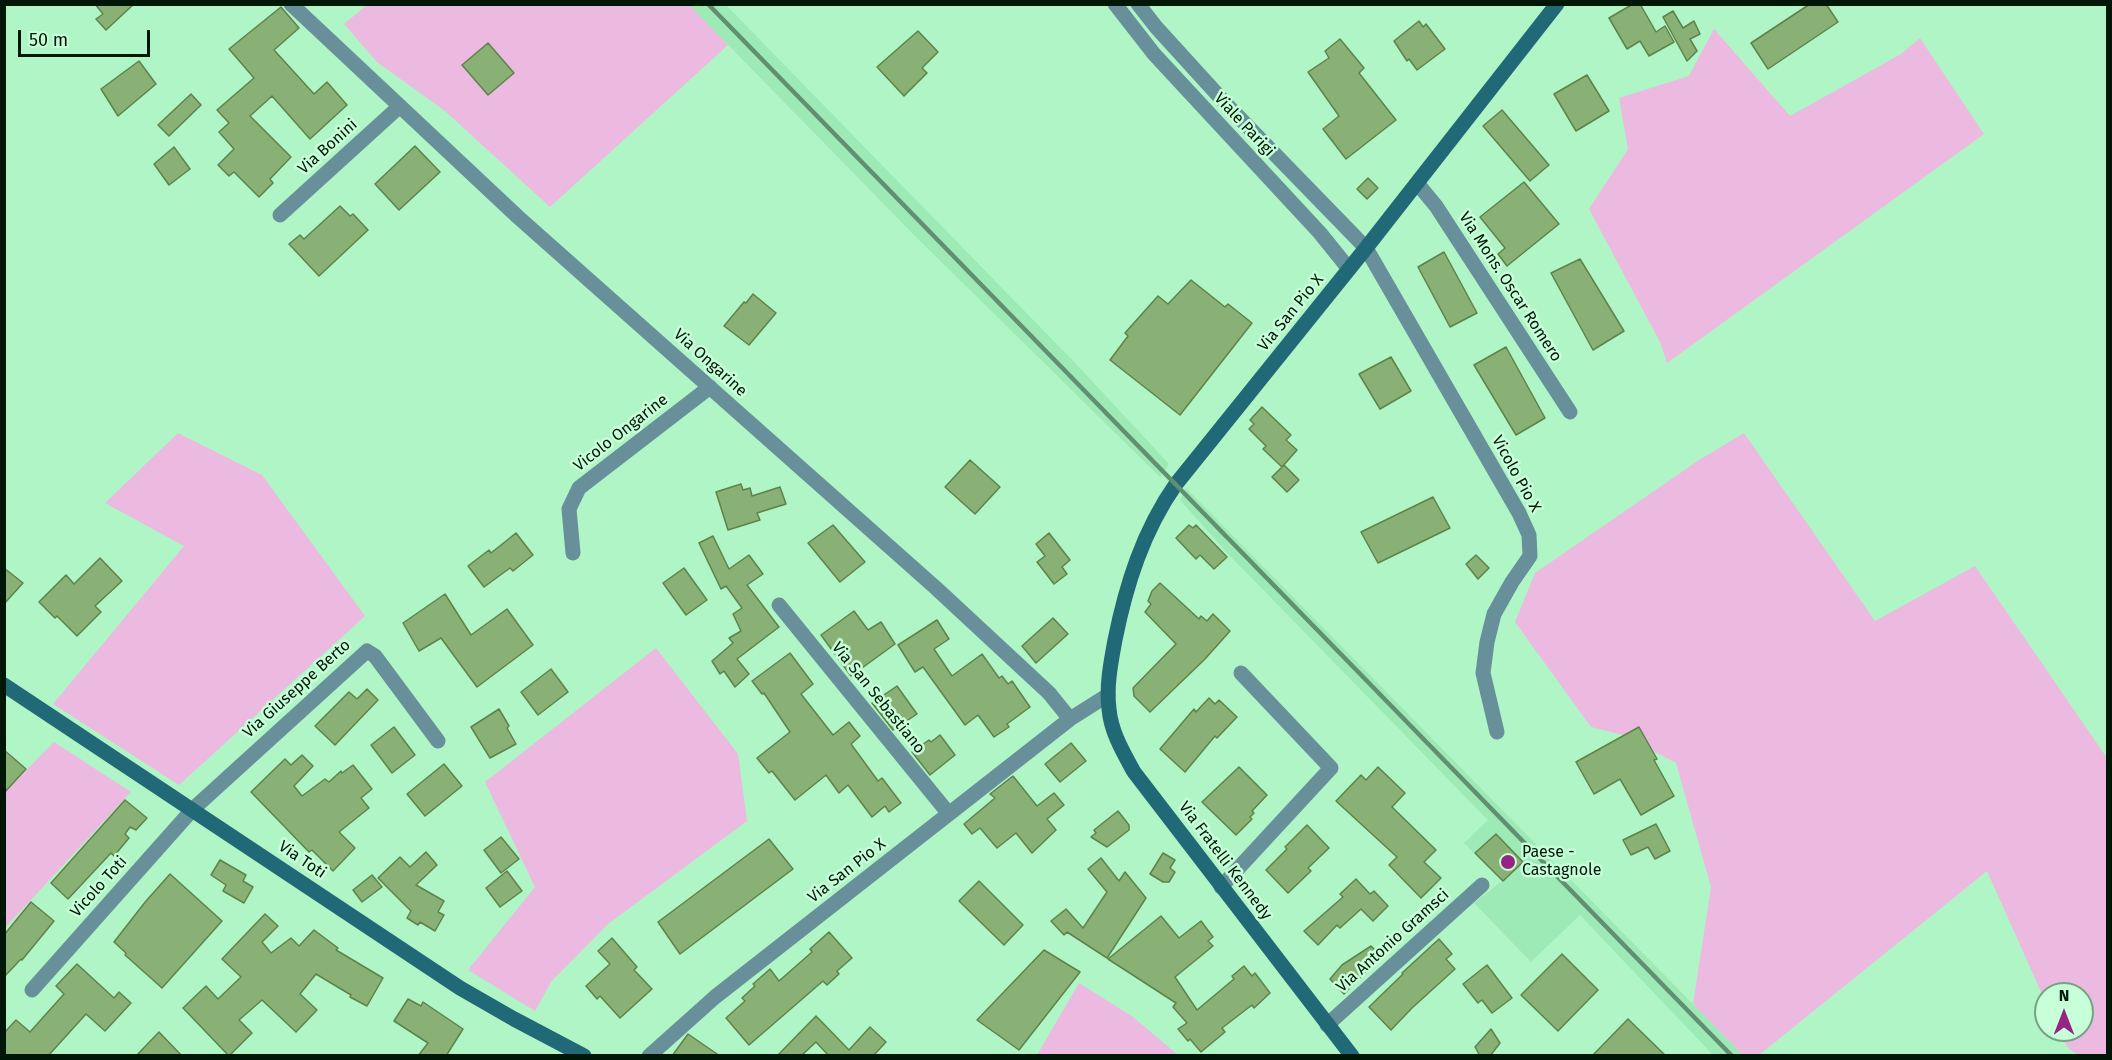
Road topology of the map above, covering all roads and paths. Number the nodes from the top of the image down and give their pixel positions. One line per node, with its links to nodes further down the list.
1 (291, 4): 5 (street, Via Ongarine)
2 (1115, 4): 9 (street, Viale Parigi)
3 (1138, 4): 8 (street, Viale Parigi)
4 (1557, 4): 6 (street, Via San Pio X)
5 (400, 106): 7 (street, Via Bonini); 10 (street, Via Ongarine)
6 (1417, 183): 8 (street, Via San Pio X); 11 (street, Via Mons. Oscar Romero)
7 (280, 215)
8 (1366, 248): 9 (street, Via San Pio X); 19 (street, Vicolo Pio X)
9 (1348, 269): 14 (street, Via San Pio X)
10 (710, 387): 12 (street, Vicolo Ongarine); 18 (street, Via Ongarine)
11 (1570, 412)
12 (573, 553)
13 (779, 605): 22 (street, Via San Sebastiano)
14 (1110, 672): 17 (street, Via Fratelli Kennedy)
15 (1241, 673): 24 (street)
16 (4, 685): 21 (street, Via Toti)
17 (1108, 695): 18 (street); 24 (street, Via Fratelli Kennedy)
18 (1070, 719): 22 (street, Via San Pio X)
19 (1497, 732)
20 (438, 741): 21 (street, Via Giuseppe Berto)
21 (193, 809): 25 (street, Vicolo Toti); 27 (street, Via Toti)
22 (948, 814): 28 (street, Via San Pio X)
23 (1482, 885): 26 (street, Via Antonio Gramsci)
24 (1221, 887): 26 (street, Via Fratelli Kennedy)
25 (32, 990)
26 (1327, 1025): 29 (street, Via Fratelli Kennedy)
27 (584, 1056)
28 (649, 1056)
29 (1352, 1056)

